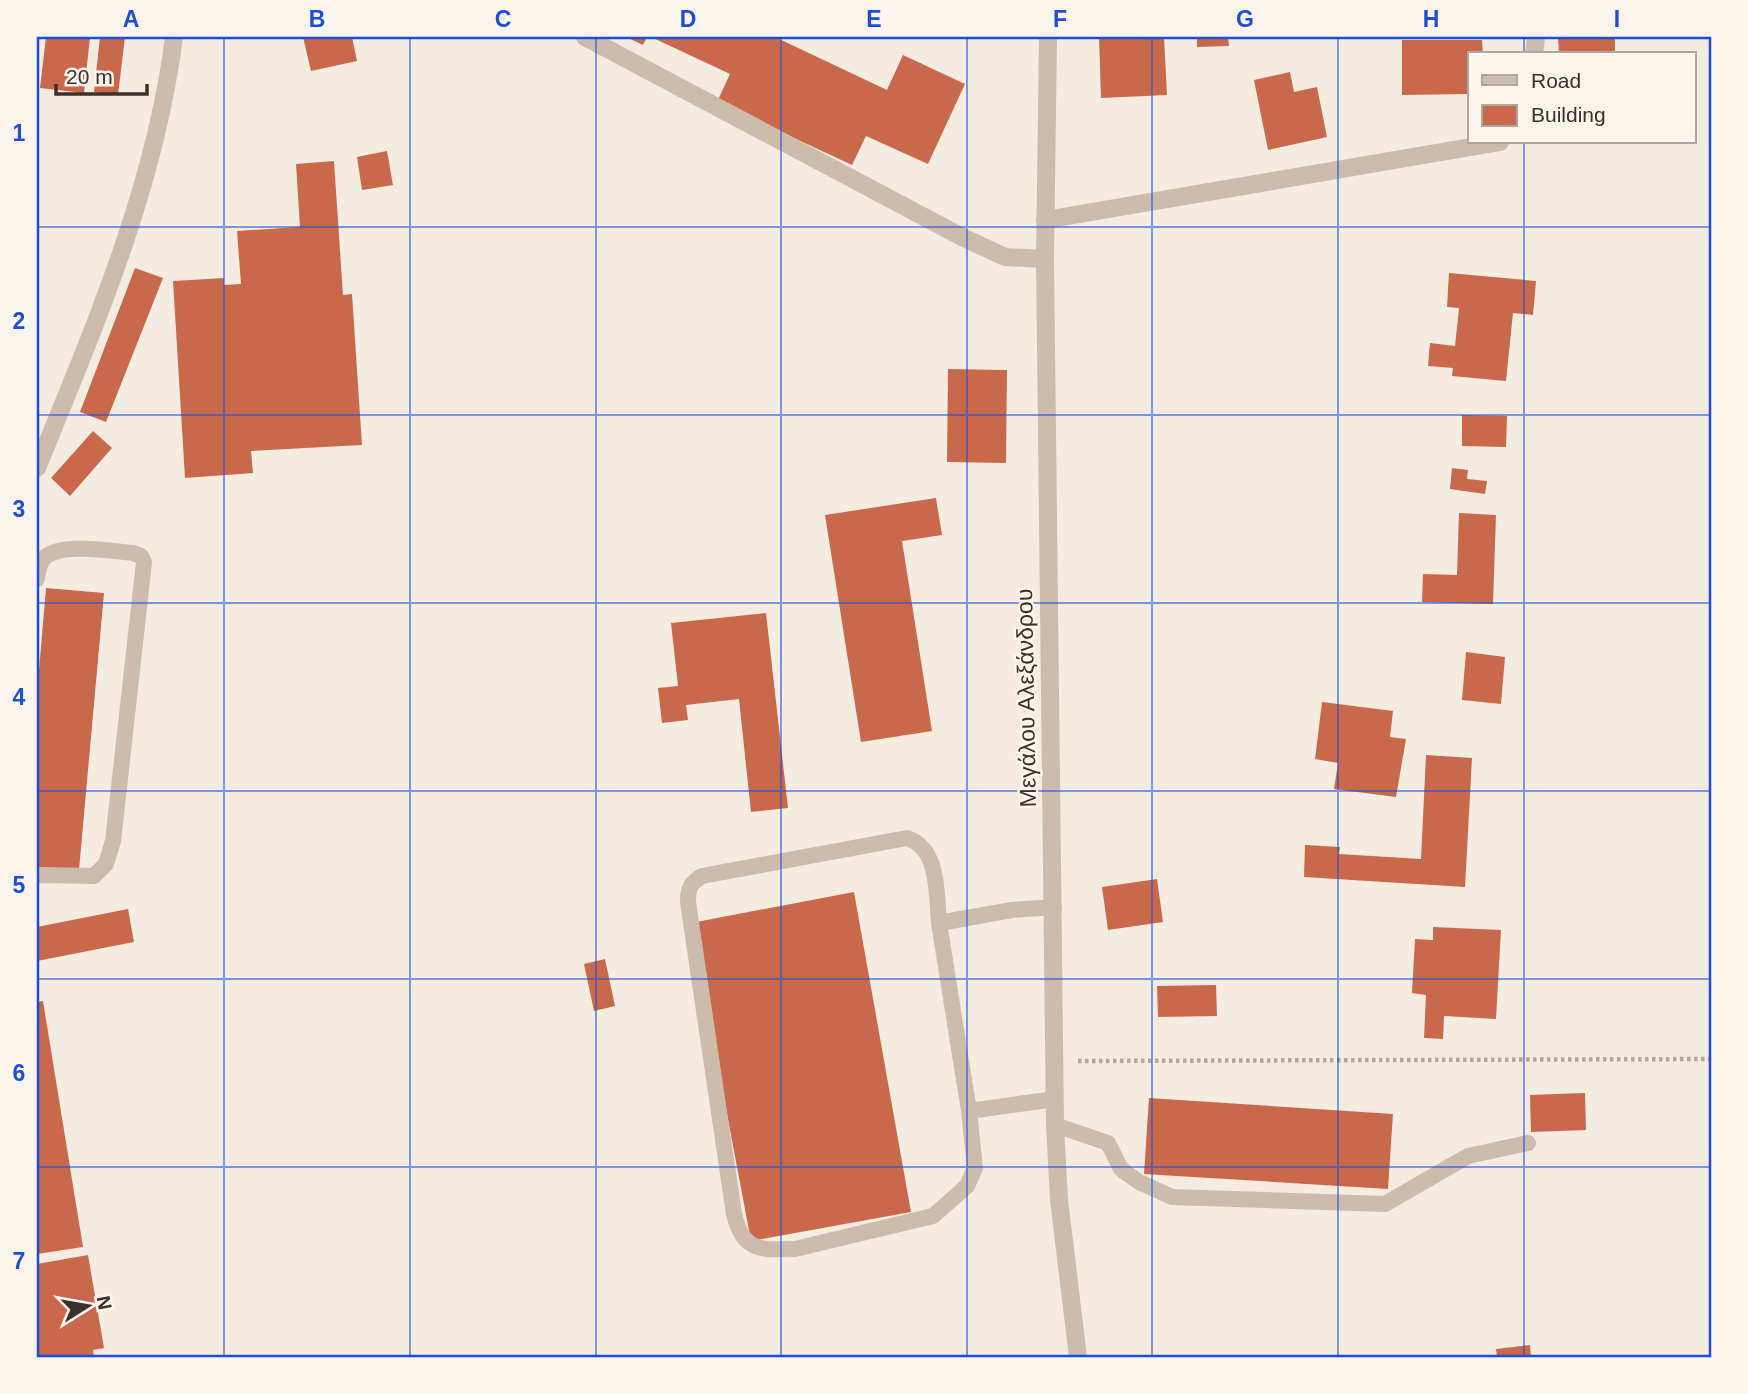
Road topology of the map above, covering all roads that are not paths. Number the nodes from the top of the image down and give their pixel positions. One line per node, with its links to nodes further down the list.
1 (174, 37): 7 (street)
2 (586, 37): 6 (street)
3 (1048, 37): 5 (street, Μεγάλου Αλεξάνδρου)
4 (1488, 144): 5 (street)
5 (1045, 220): 6 (street, Μεγάλου Αλεξάνδρου)
6 (1045, 259): 10 (street, Μεγάλου Αλεξάνδρου)
7 (37, 468)
8 (37, 579): 9 (lane)
9 (37, 875)
10 (1054, 907): 11 (lane); 12 (street, Μεγάλου Αλεξάνδρου)
11 (939, 923): 13 (lane); 13 (lane)
12 (1055, 1099): 13 (lane); 14 (street, Μεγάλου Αλεξάνδρου)
13 (969, 1111)
14 (1055, 1125): 15 (lane); 16 (street, Μεγάλου Αλεξάνδρου)
15 (1528, 1143)
16 (1078, 1357)

